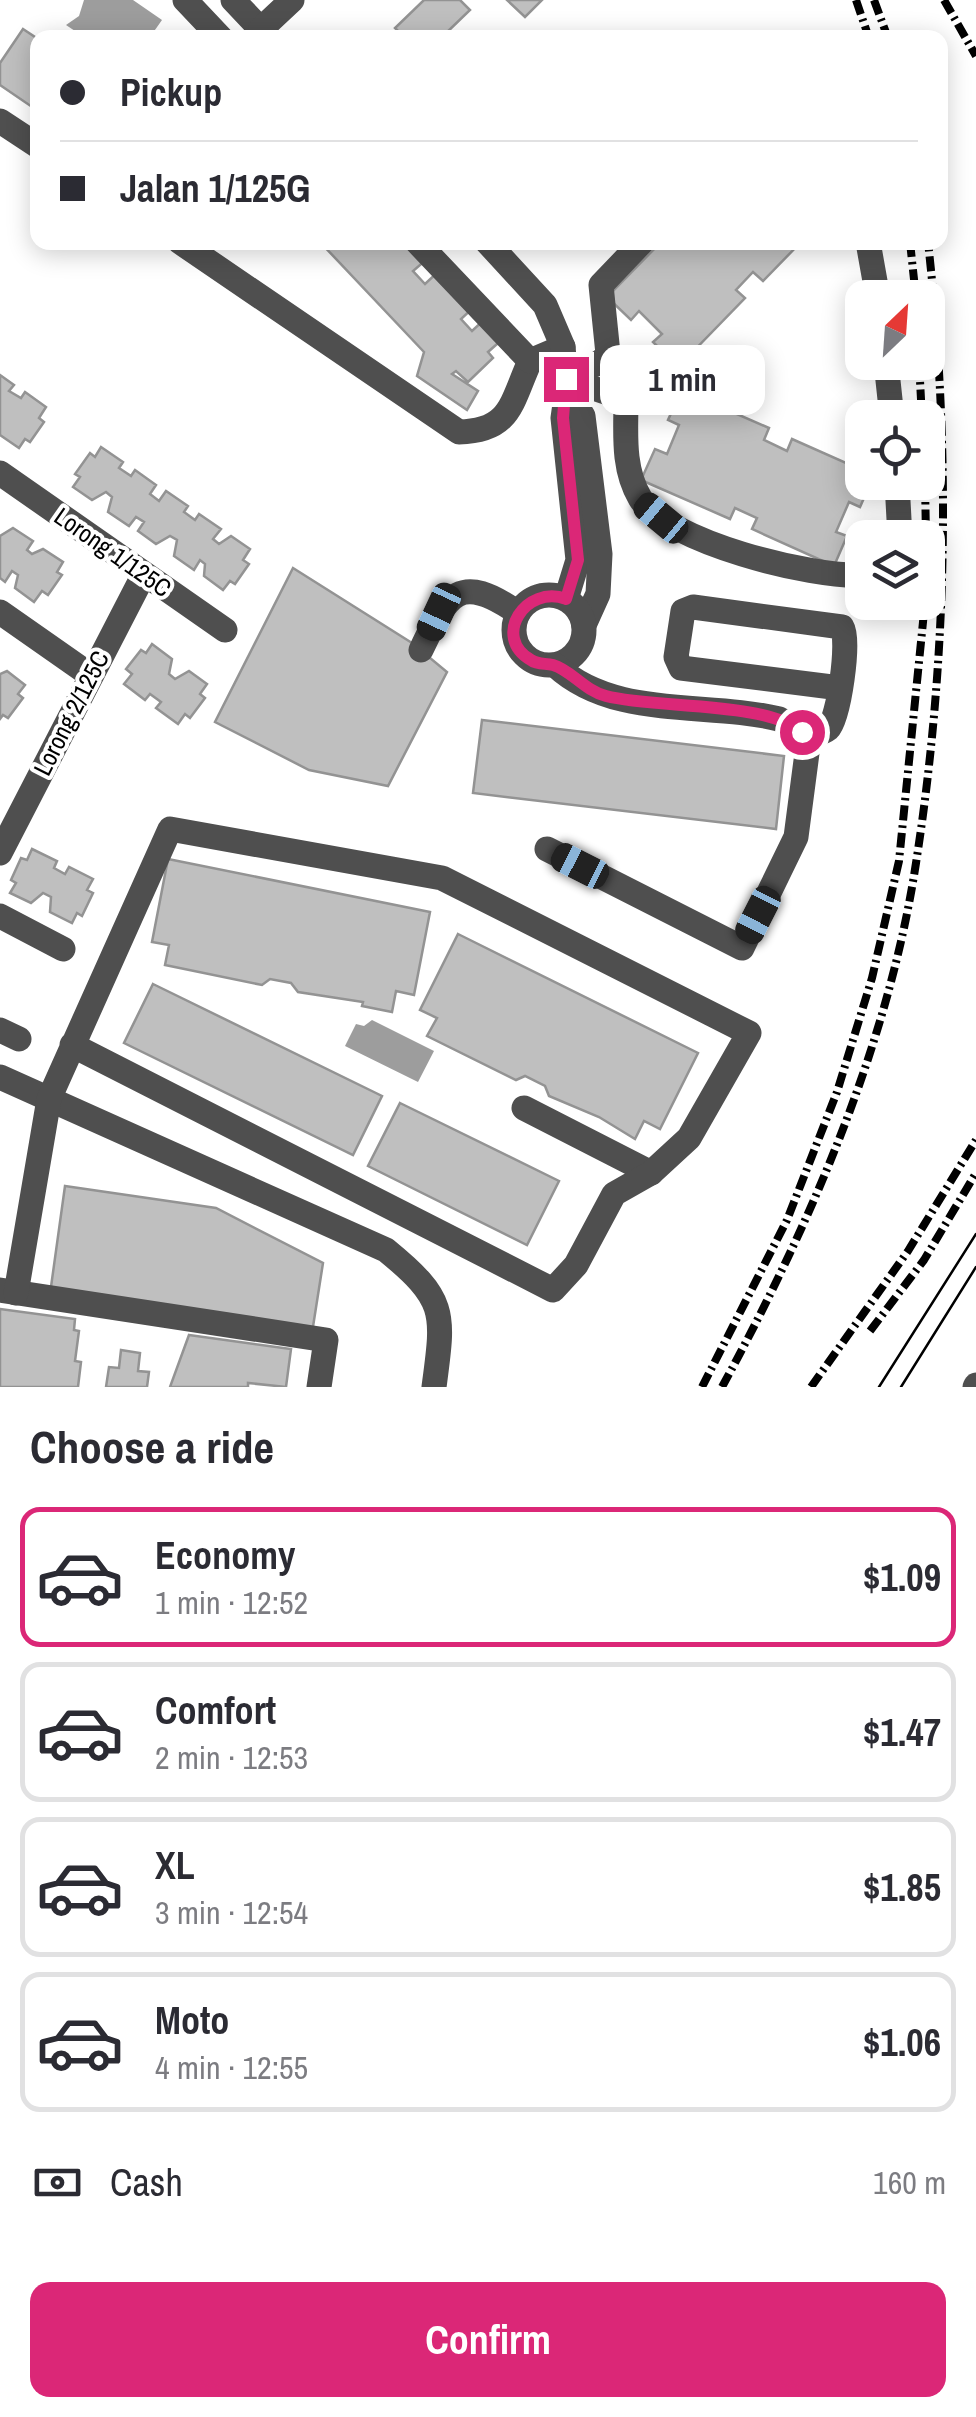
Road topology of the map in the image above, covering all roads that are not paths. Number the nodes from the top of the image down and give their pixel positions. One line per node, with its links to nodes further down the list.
1 (185, 0): 4 (street)
2 (233, 0): 5 (street)
3 (292, 0): 6 (street)
4 (213, 30)
5 (262, 30)
6 (267, 30)
7 (0, 121): 8 (street)
8 (30, 141)
9 (192, 250): 15 (street)
10 (425, 250): 15 (street)
11 (494, 250): 16 (street)
12 (634, 250): 16 (street)
13 (869, 250): 14 (street)
14 (875, 280)
15 (530, 361): 16 (street)
16 (565, 371): 18 (street); 19 (street)
17 (0, 473): 20 (street, Lorong 1/125C)
18 (588, 541): 21 (street); 24 (street)
19 (845, 573)
20 (144, 574): 25 (street, Lorong 1/125C); 28 (street, Lorong 2/125C)
21 (566, 599): 23 (street); 24 (street)
22 (0, 612): 28 (street)
23 (518, 613): 26 (street); 27 (street)
24 (584, 625): 27 (street)
25 (225, 630)
26 (421, 650)
27 (554, 665): 30 (street)
28 (90, 675): 32 (street, Lorong 2/125C)
29 (840, 688): 29 (street); 30 (street)
30 (805, 738): 31 (street)
31 (547, 849)
32 (0, 853)
33 (0, 916): 34 (street)
34 (63, 949)
35 (72, 1045): 37 (street); 39 (street); 39 (street)
36 (0, 1077): 37 (street)
37 (49, 1100): 40 (street); 42 (street)
38 (524, 1108): 39 (street)
39 (651, 1173)
40 (8, 1291): 41 (street)
41 (319, 1387)
42 (434, 1387)

